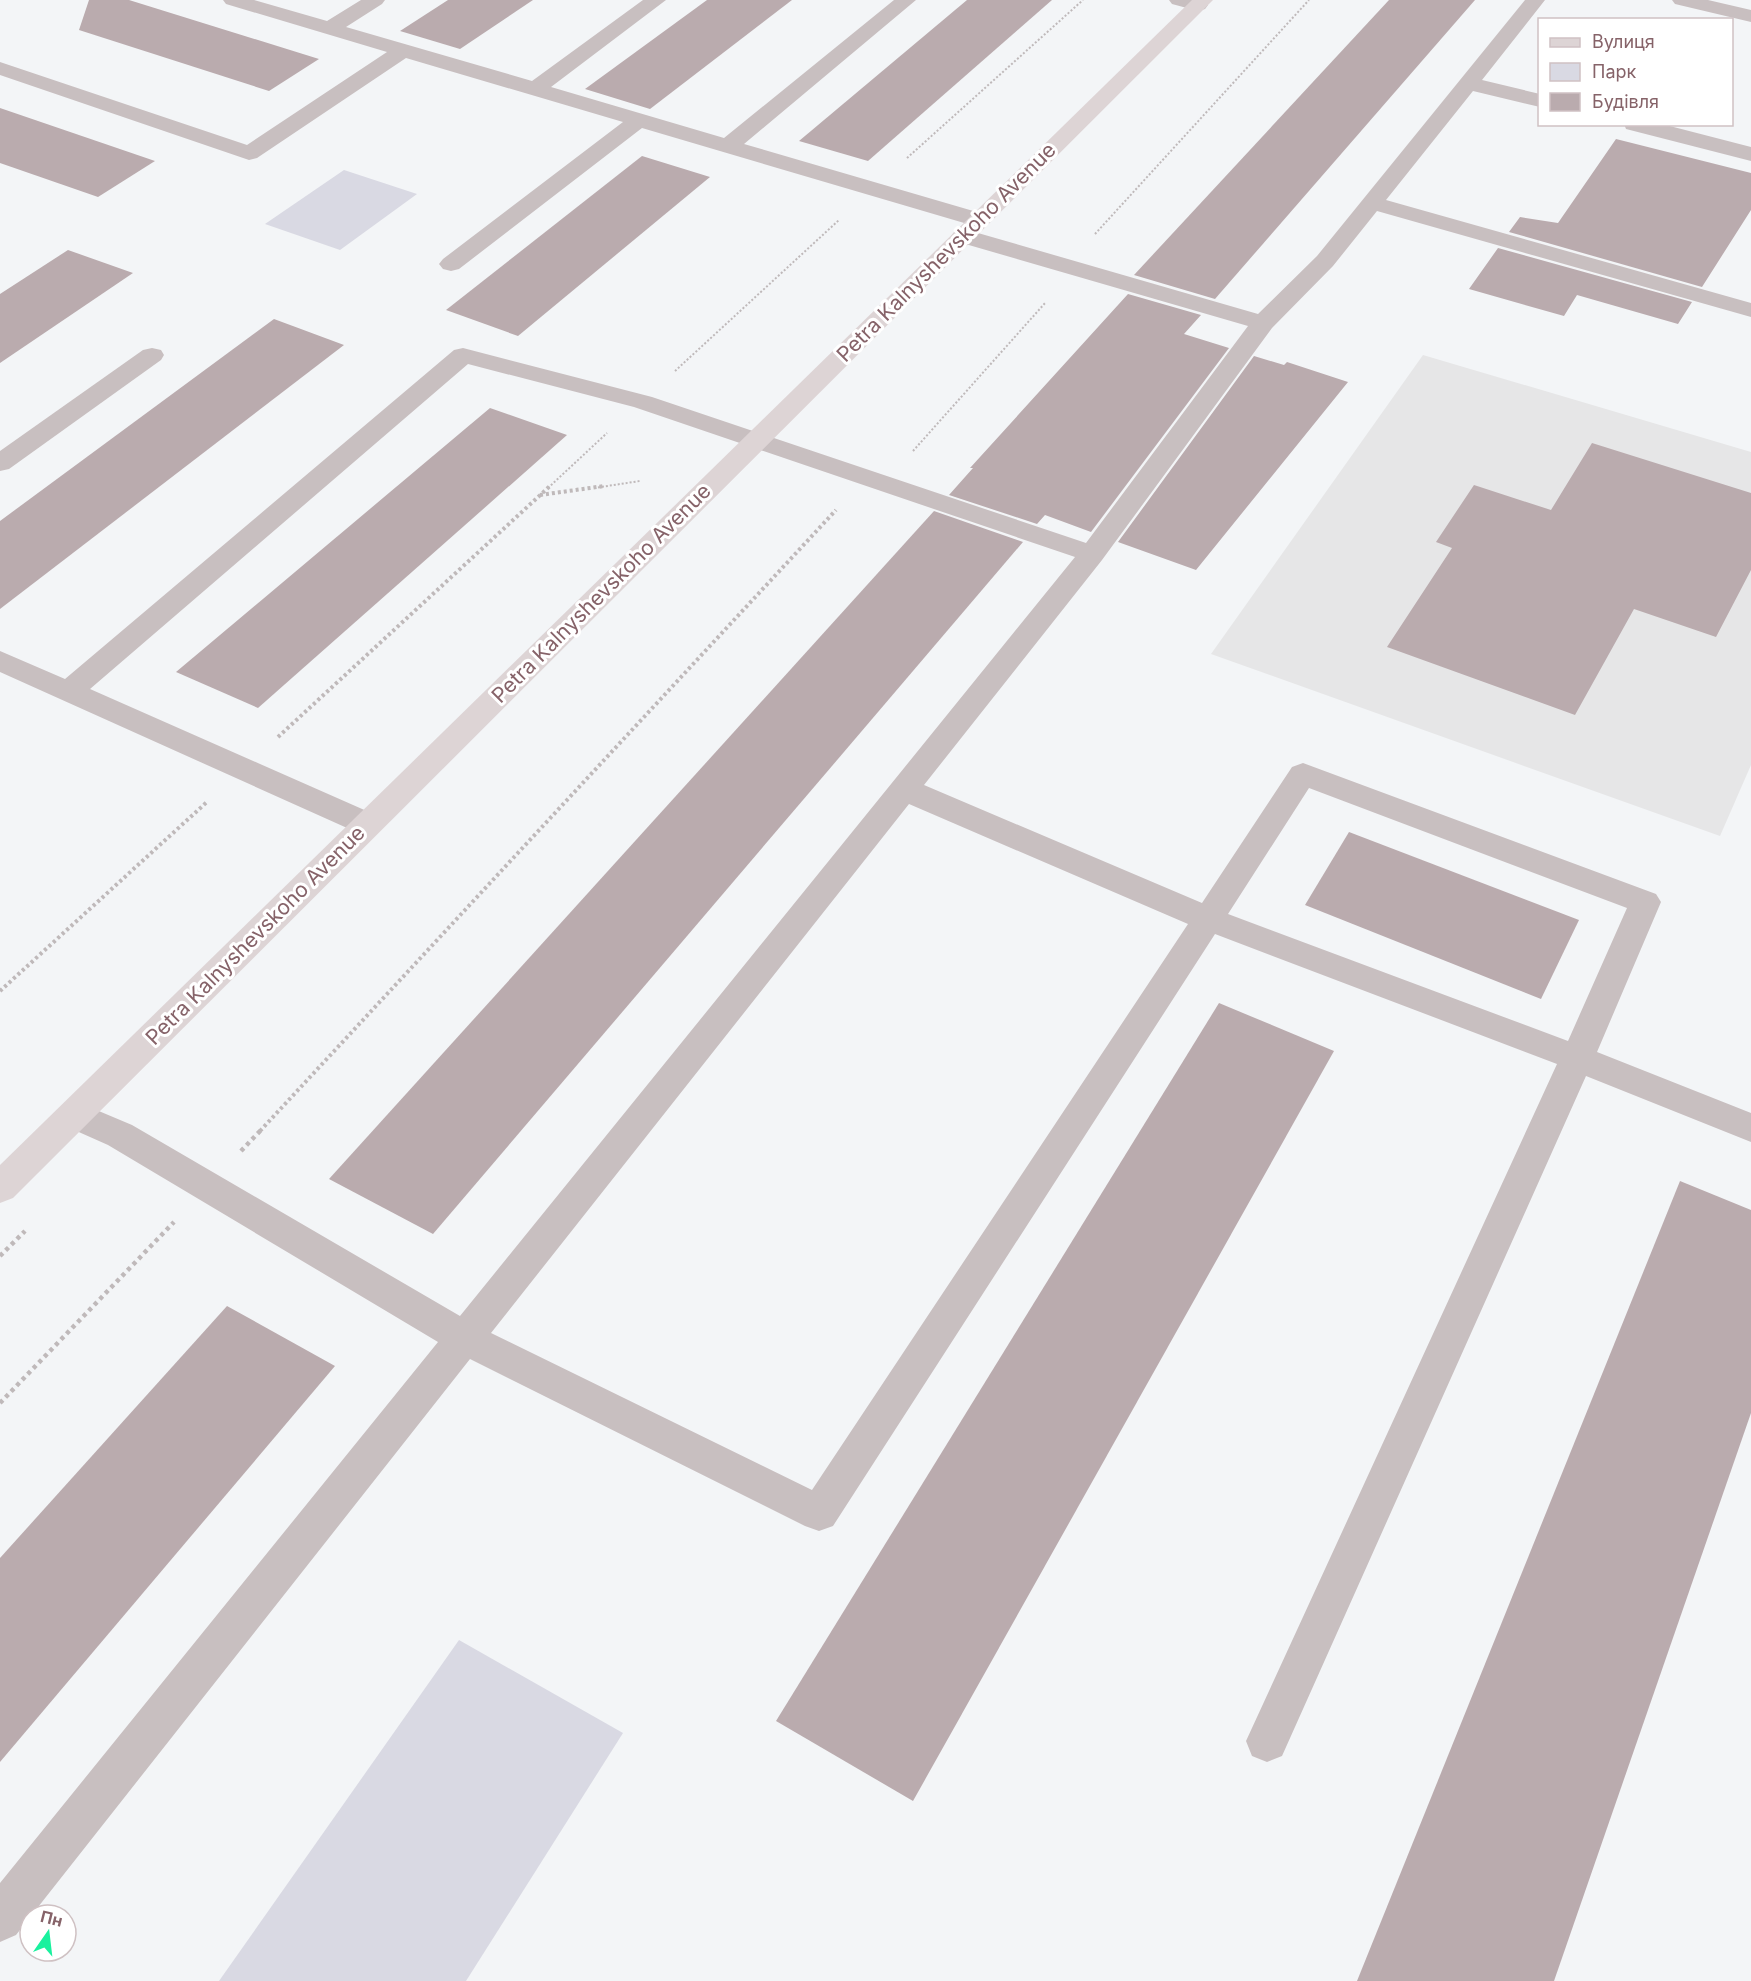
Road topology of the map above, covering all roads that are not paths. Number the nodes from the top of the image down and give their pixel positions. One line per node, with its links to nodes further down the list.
1 (233, 0): 9 (lane)
2 (375, 0): 9 (lane)
3 (656, 0): 13 (lane)
4 (906, 0): 17 (lane)
5 (1536, 0): 12 (lane)
6 (1682, 0): 8 (lane)
7 (1193, 2): 20 (street, Petra Kalnyshevskoho Avenue)
8 (1751, 16)
9 (330, 28): 10 (lane)
10 (404, 50): 11 (lane); 13 (lane)
11 (0, 68)
12 (1468, 83): 14 (lane); 19 (lane)
13 (535, 89): 15 (lane)
14 (1538, 101)
15 (640, 120): 17 (lane); 21 (lane)
16 (1642, 126): 18 (lane)
17 (728, 146): 20 (lane)
18 (1751, 154)
19 (1372, 203): 22 (lane); 23 (lane)
20 (971, 228): 23 (lane); 25 (street, Petra Kalnyshevskoho Avenue)
21 (451, 264)
22 (1751, 310)
23 (1263, 323): 27 (lane)
24 (152, 355): 26 (lane)
25 (755, 440): 27 (lane); 29 (lane); 31 (street, Petra Kalnyshevskoho Avenue)
26 (0, 463)
27 (1092, 554): 30 (lane)
28 (0, 660): 29 (lane)
29 (68, 692): 31 (lane)
30 (904, 789): 32 (lane); 37 (lane)
31 (367, 824): 34 (street, Petra Kalnyshevskoho Avenue)
32 (1208, 919): 33 (lane); 33 (lane); 37 (lane)
33 (1577, 1058): 35 (lane); 38 (lane)
34 (75, 1115): 36 (street, Petra Kalnyshevskoho Avenue); 37 (lane)
35 (1751, 1128)
36 (0, 1188)
37 (464, 1338): 39 (lane)
38 (1267, 1741)
39 (0, 1919)

